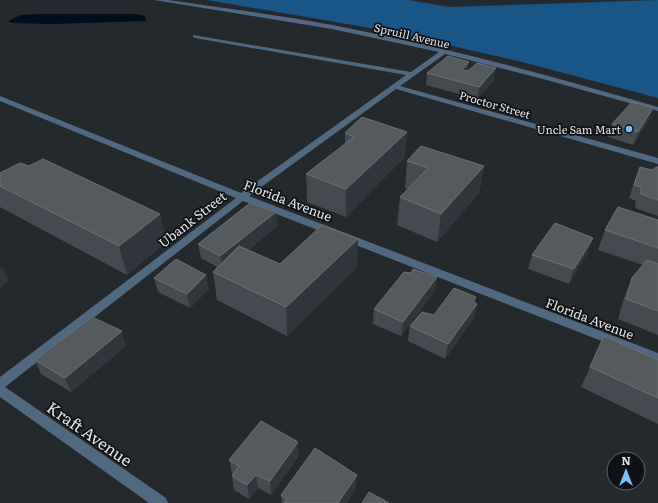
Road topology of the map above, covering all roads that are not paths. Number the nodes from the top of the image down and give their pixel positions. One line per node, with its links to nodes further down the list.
1 (157, 0): 3 (street, Spruill Avenue)
2 (195, 36): 4 (street)
3 (443, 52): 4 (street, Ubank Street); 7 (street, Spruill Avenue)
4 (411, 74): 5 (street, Ubank Street)
5 (395, 87): 8 (street, Proctor Street); 9 (street, Ubank Street)
6 (0, 98): 9 (street, Florida Avenue)
7 (658, 109)
8 (658, 161)
9 (242, 197): 10 (street, Florida Avenue); 11 (street, Ubank Street)
10 (658, 358)
11 (0, 384)
12 (0, 390): 13 (street, Kraft Avenue)
13 (161, 503)

